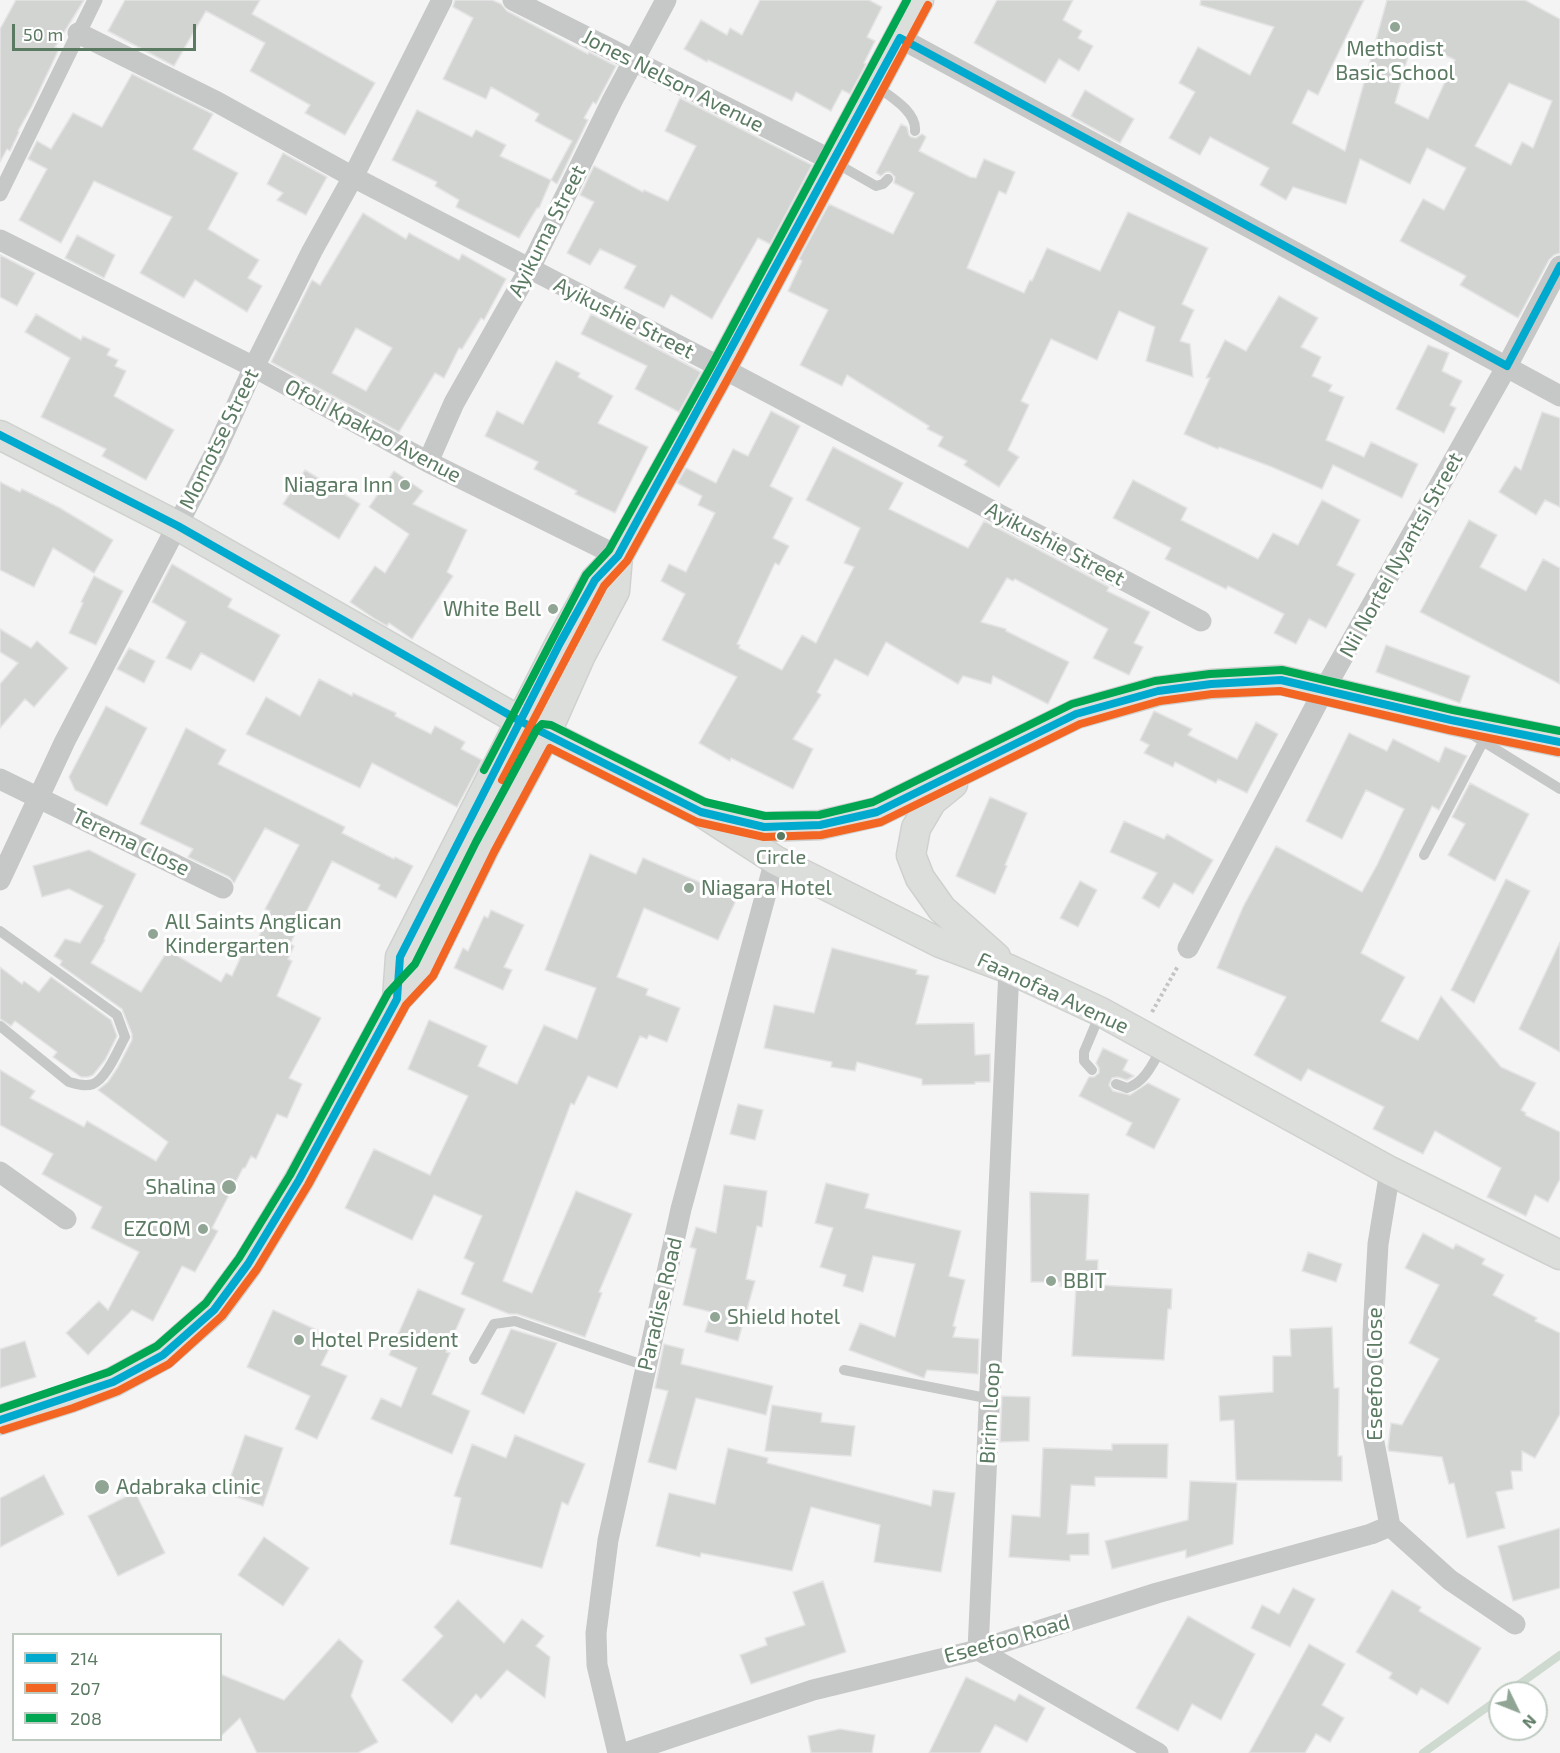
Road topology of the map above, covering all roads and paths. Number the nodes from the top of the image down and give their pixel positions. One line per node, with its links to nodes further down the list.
1 (95, 0): 6 (street)
2 (442, 0): 12 (street, Momotse Street)
3 (513, 0): 8 (street, Jones Nelson Avenue)
4 (666, 0): 8 (street, Ayikuma Street)
5 (919, 0): 7 (main road)
6 (78, 33): 12 (street, Ayikushie Street); 14 (street)
7 (900, 38): 9 (main road); 18 (street)
8 (634, 61): 11 (street, Jones Nelson Avenue); 17 (street, Ayikuma Street)
9 (874, 85): 10 (lane); 11 (main road)
10 (915, 131)
11 (832, 161): 13 (lane); 20 (main road)
12 (353, 177): 17 (street, Ayikushie Street); 19 (street, Momotse Street)
13 (888, 179)
14 (0, 194)
15 (0, 240): 19 (street, Ofoli Kpakpo Avenue)
16 (1560, 266): 18 (street, Nii Nortei Nyantsi Street)
17 (529, 270): 20 (street, Ayikushie Street); 23 (street, Ayikuma Street)
18 (1507, 366): 21 (street); 27 (street, Nii Nortei Nyantsi Street)
19 (254, 367): 23 (street, Ofoli Kpakpo Avenue); 24 (street, Momotse Street)
20 (722, 368): 25 (main road); 26 (street, Ayikushie Street)
21 (1560, 396)
22 (0, 435): 24 (main road, Faanofaa Avenue)
23 (428, 462): 25 (street, Ofoli Kpakpo Avenue)
24 (178, 525): 29 (main road, Faanofaa Avenue); 36 (street, Momotse Street)
25 (618, 556): 29 (main road); 30 (main road)
26 (1201, 621)
27 (1324, 690): 28 (main road); 33 (main road); 43 (street, Nii Nortei Nyantsi Street)
28 (1451, 720): 31 (lane); 32 (main road)
29 (520, 721): 30 (main road, Faanofaa Avenue); 45 (main road)
30 (546, 734): 37 (main road, Faanofaa Avenue); 45 (main road)
31 (1483, 742): 35 (lane); 38 (lane)
32 (1560, 742)
33 (983, 760): 37 (main road); 44 (main road)
34 (0, 779): 36 (street, Terema Close)
35 (1560, 789)
36 (39, 798): 40 (street, Momotse Street); 41 (street, Terema Close)
37 (701, 812): 39 (main road, Faanofaa Avenue)
38 (1424, 855)
39 (775, 860): 44 (main road, Faanofaa Avenue); 56 (street, Paradise Road)
40 (0, 880)
41 (223, 888)
42 (0, 931): 47 (lane)
43 (1188, 948): 48 (path)
44 (1009, 969): 46 (main road, Faanofaa Avenue); 58 (street, Birim Loop)
45 (397, 999): 59 (main road)
46 (1101, 1012): 48 (main road, Faanofaa Avenue); 49 (lane)
47 (0, 1026)
48 (1152, 1040): 50 (lane); 51 (main road, Faanofaa Avenue)
49 (1092, 1070)
50 (1116, 1084)
51 (1390, 1171): 54 (main road, Faanofaa Avenue); 60 (street, Eseefoo Close)
52 (0, 1172): 53 (street)
53 (66, 1219)
54 (1560, 1256)
55 (474, 1359): 56 (lane)
56 (646, 1366): 63 (street, Paradise Road)
57 (844, 1370): 58 (lane)
58 (991, 1399): 62 (street, Birim Loop)
59 (0, 1420)
60 (1390, 1526): 61 (street); 62 (street, Eseefoo Road)
61 (1515, 1624)
62 (978, 1650): 64 (street, Eseefoo Road); 65 (street)
63 (618, 1753)
64 (625, 1753)
65 (1158, 1753)

